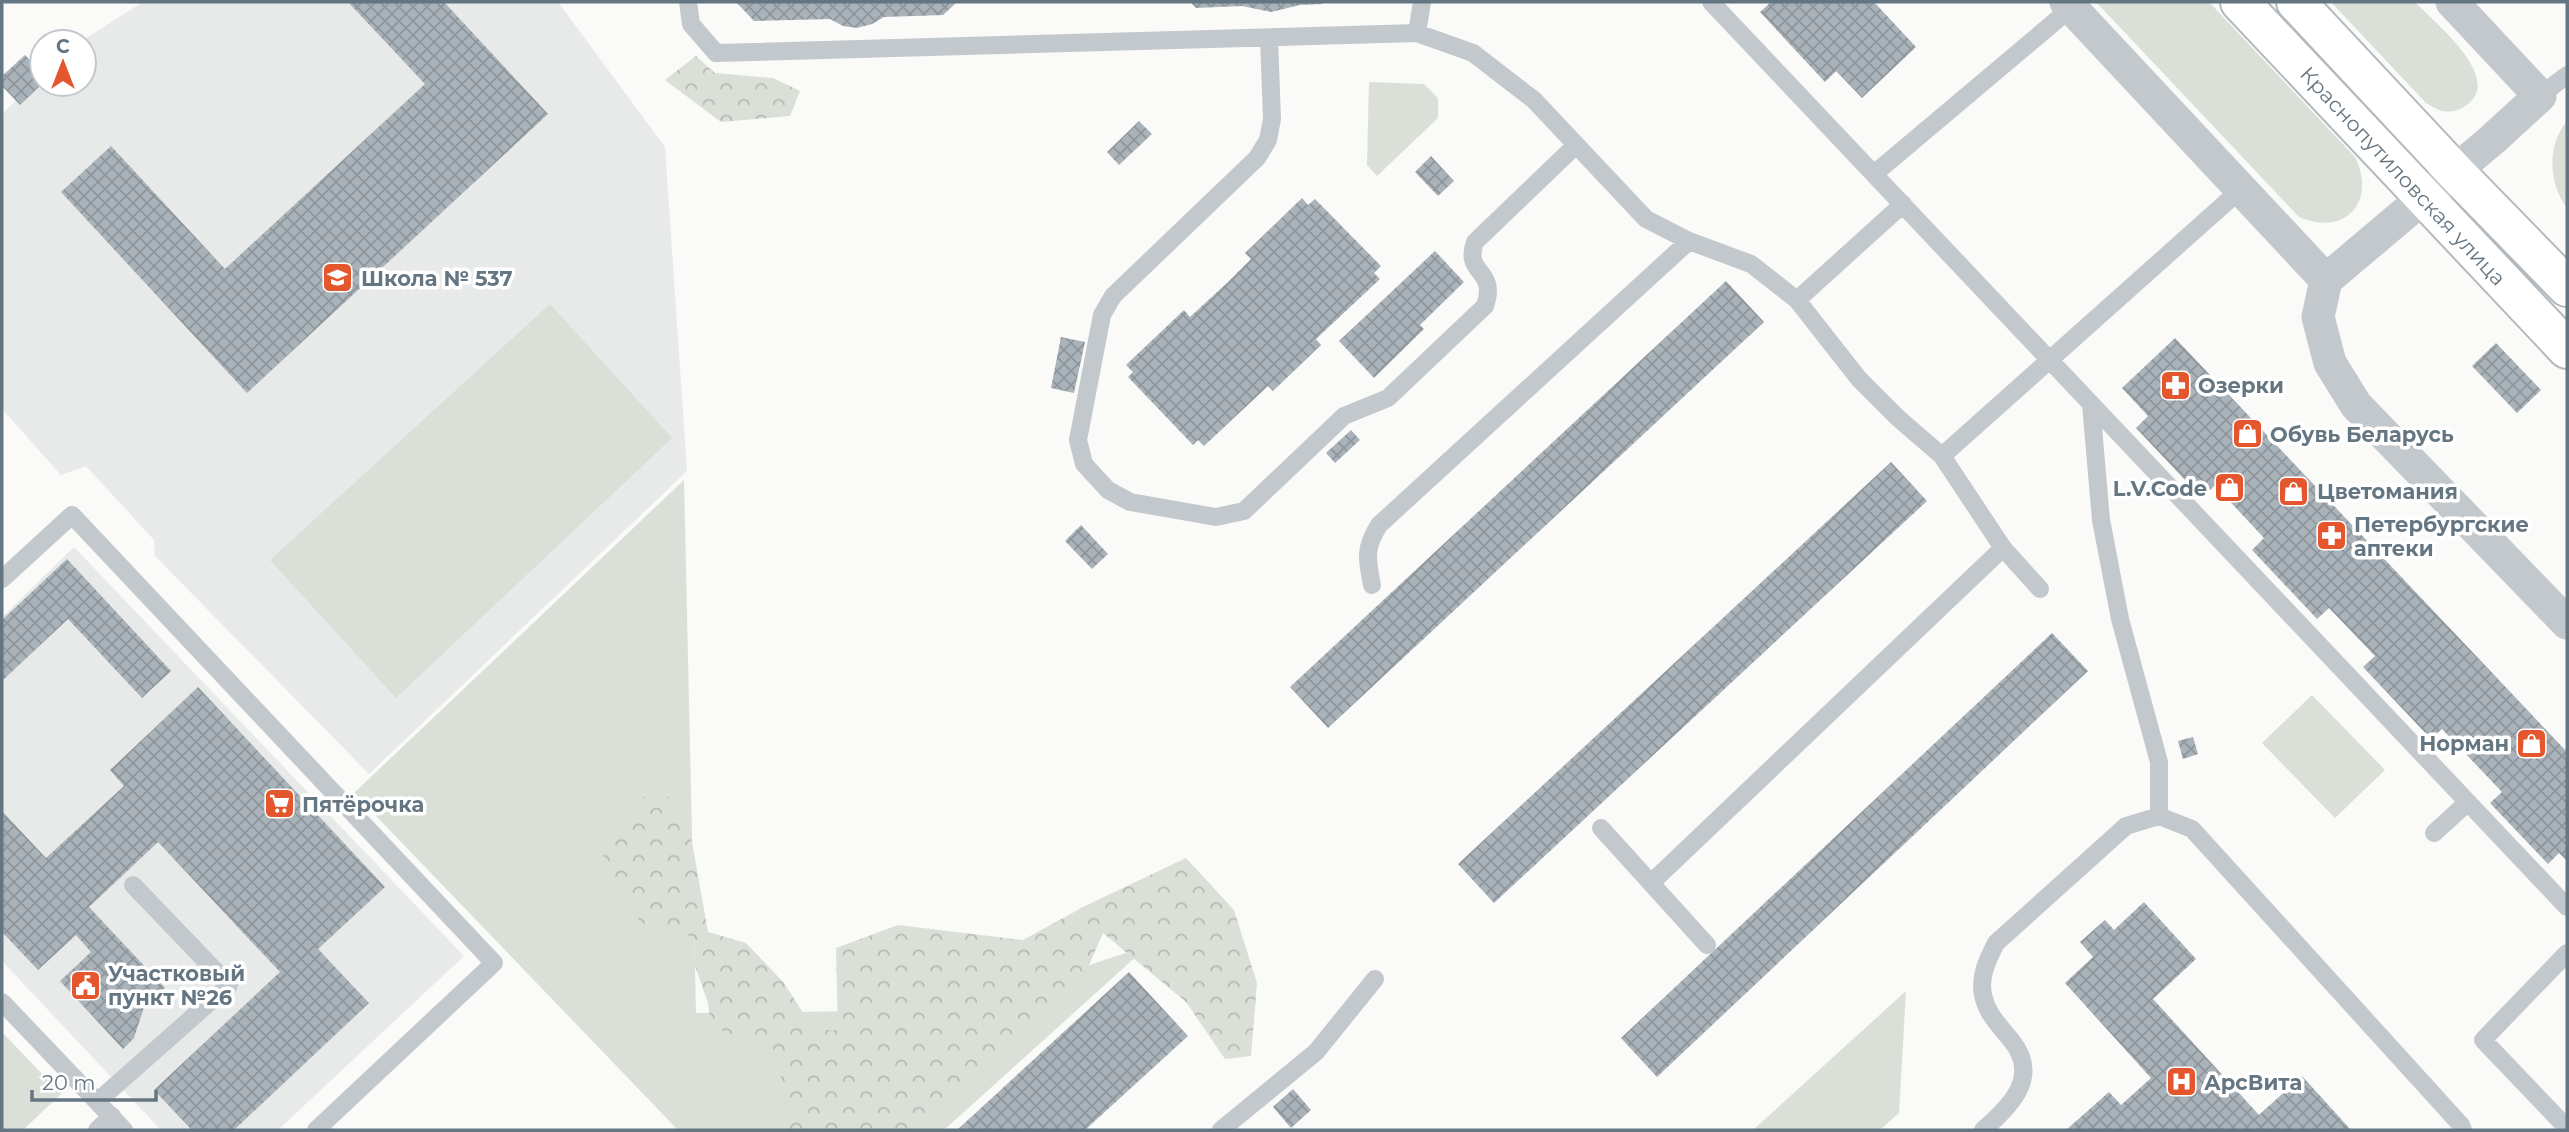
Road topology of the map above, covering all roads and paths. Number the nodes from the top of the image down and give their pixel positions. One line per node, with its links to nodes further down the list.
1 (688, 2): 9 (lane)
2 (1422, 2): 8 (lane)
3 (1711, 2): 14 (lane)
4 (2240, 2): 16 (main road, Краснопутиловская улица)
5 (2296, 2): 13 (main road, Краснопутиловская улица)
6 (2452, 2): 11 (street)
7 (2068, 5): 14 (lane); 15 (street)
8 (1417, 33): 9 (lane); 12 (lane)
9 (1269, 38): 12 (lane)
10 (2567, 75): 11 (lane)
11 (2540, 96): 13 (street)
12 (1576, 145): 18 (lane)
13 (2455, 172): 16 (street); 20 (main road, Краснопутиловская улица)
14 (1874, 174): 17 (lane)
15 (2240, 190): 19 (street); 23 (lane)
16 (2424, 198): 19 (street); 22 (main road, Краснопутиловская улица)
17 (1903, 204): 21 (lane); 23 (lane)
18 (1689, 241): 21 (lane); 28 (lane)
19 (2326, 280): 30 (street)
20 (2567, 286)
21 (1797, 300): 25 (lane)
22 (2567, 349)
23 (2051, 360): 24 (lane); 25 (lane)
24 (2091, 404): 31 (lane); 32 (lane)
25 (1942, 456): 26 (lane)
26 (2003, 548): 29 (lane); 35 (lane)
27 (2, 579): 47 (lane)
28 (1372, 585)
29 (2040, 589)
30 (2567, 623)
31 (2468, 802): 34 (lane); 37 (lane)
32 (2159, 816): 49 (lane); 50 (lane)
33 (1601, 828): 35 (lane)
34 (2434, 833)
35 (1651, 883): 38 (lane)
36 (133, 885): 42 (lane)
37 (2567, 907)
38 (1707, 945)
39 (2567, 953): 44 (lane)
40 (1375, 979): 48 (lane)
41 (2, 1002): 42 (lane)
42 (98, 1101): 43 (lane)
43 (111, 1116): 45 (lane); 46 (lane)
44 (2567, 1128)
45 (97, 1130)
46 (124, 1130)
47 (316, 1130)
48 (1221, 1130)
49 (1983, 1130)
50 (2463, 1130)

